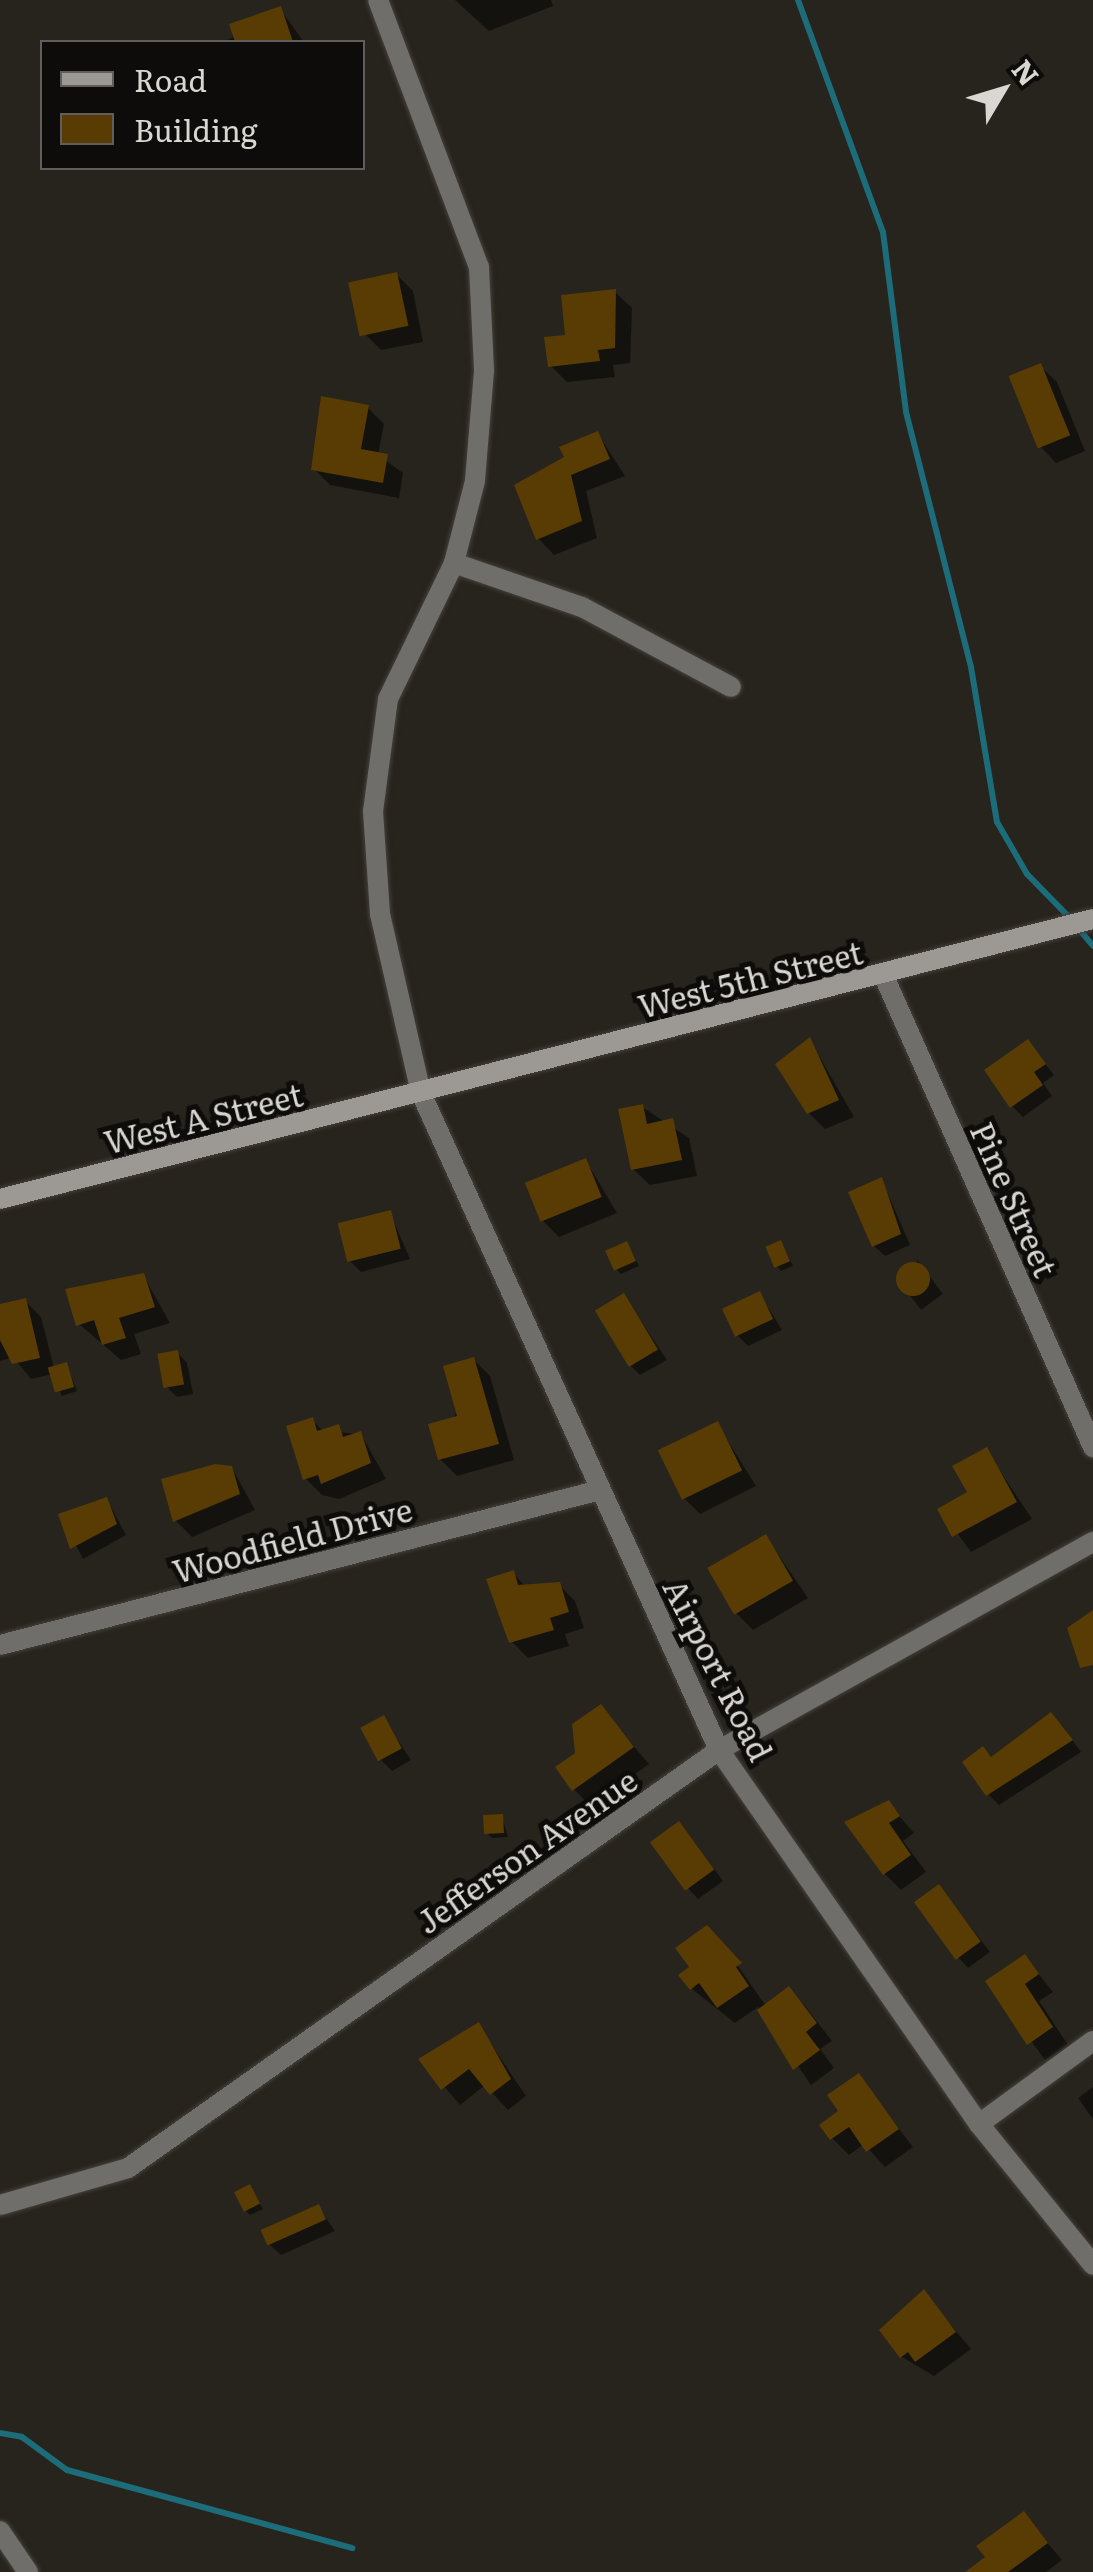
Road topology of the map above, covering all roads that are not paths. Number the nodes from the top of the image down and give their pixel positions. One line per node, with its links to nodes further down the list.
1 (378, 0): 2 (street, Airport Road)
2 (454, 563): 3 (street); 6 (street, Airport Road)
3 (732, 687)
4 (1093, 920): 5 (street, West 5th Street)
5 (883, 974): 6 (street, West 5th Street); 8 (street, Pine Street)
6 (421, 1093): 7 (street, West A Street); 9 (street, Airport Road)
7 (0, 1199)
8 (1093, 1447)
9 (600, 1490): 11 (street, Woodfield Drive); 12 (street, Airport Road)
10 (1093, 1542): 12 (street, Jefferson Avenue)
11 (0, 1645)
12 (719, 1750): 14 (street, Airport Road); 15 (street, Jefferson Avenue)
13 (1093, 2041): 14 (street)
14 (979, 2124): 16 (street, Airport Road)
15 (0, 2205)
16 (1093, 2265)
17 (0, 2531): 18 (street)
18 (28, 2572)

